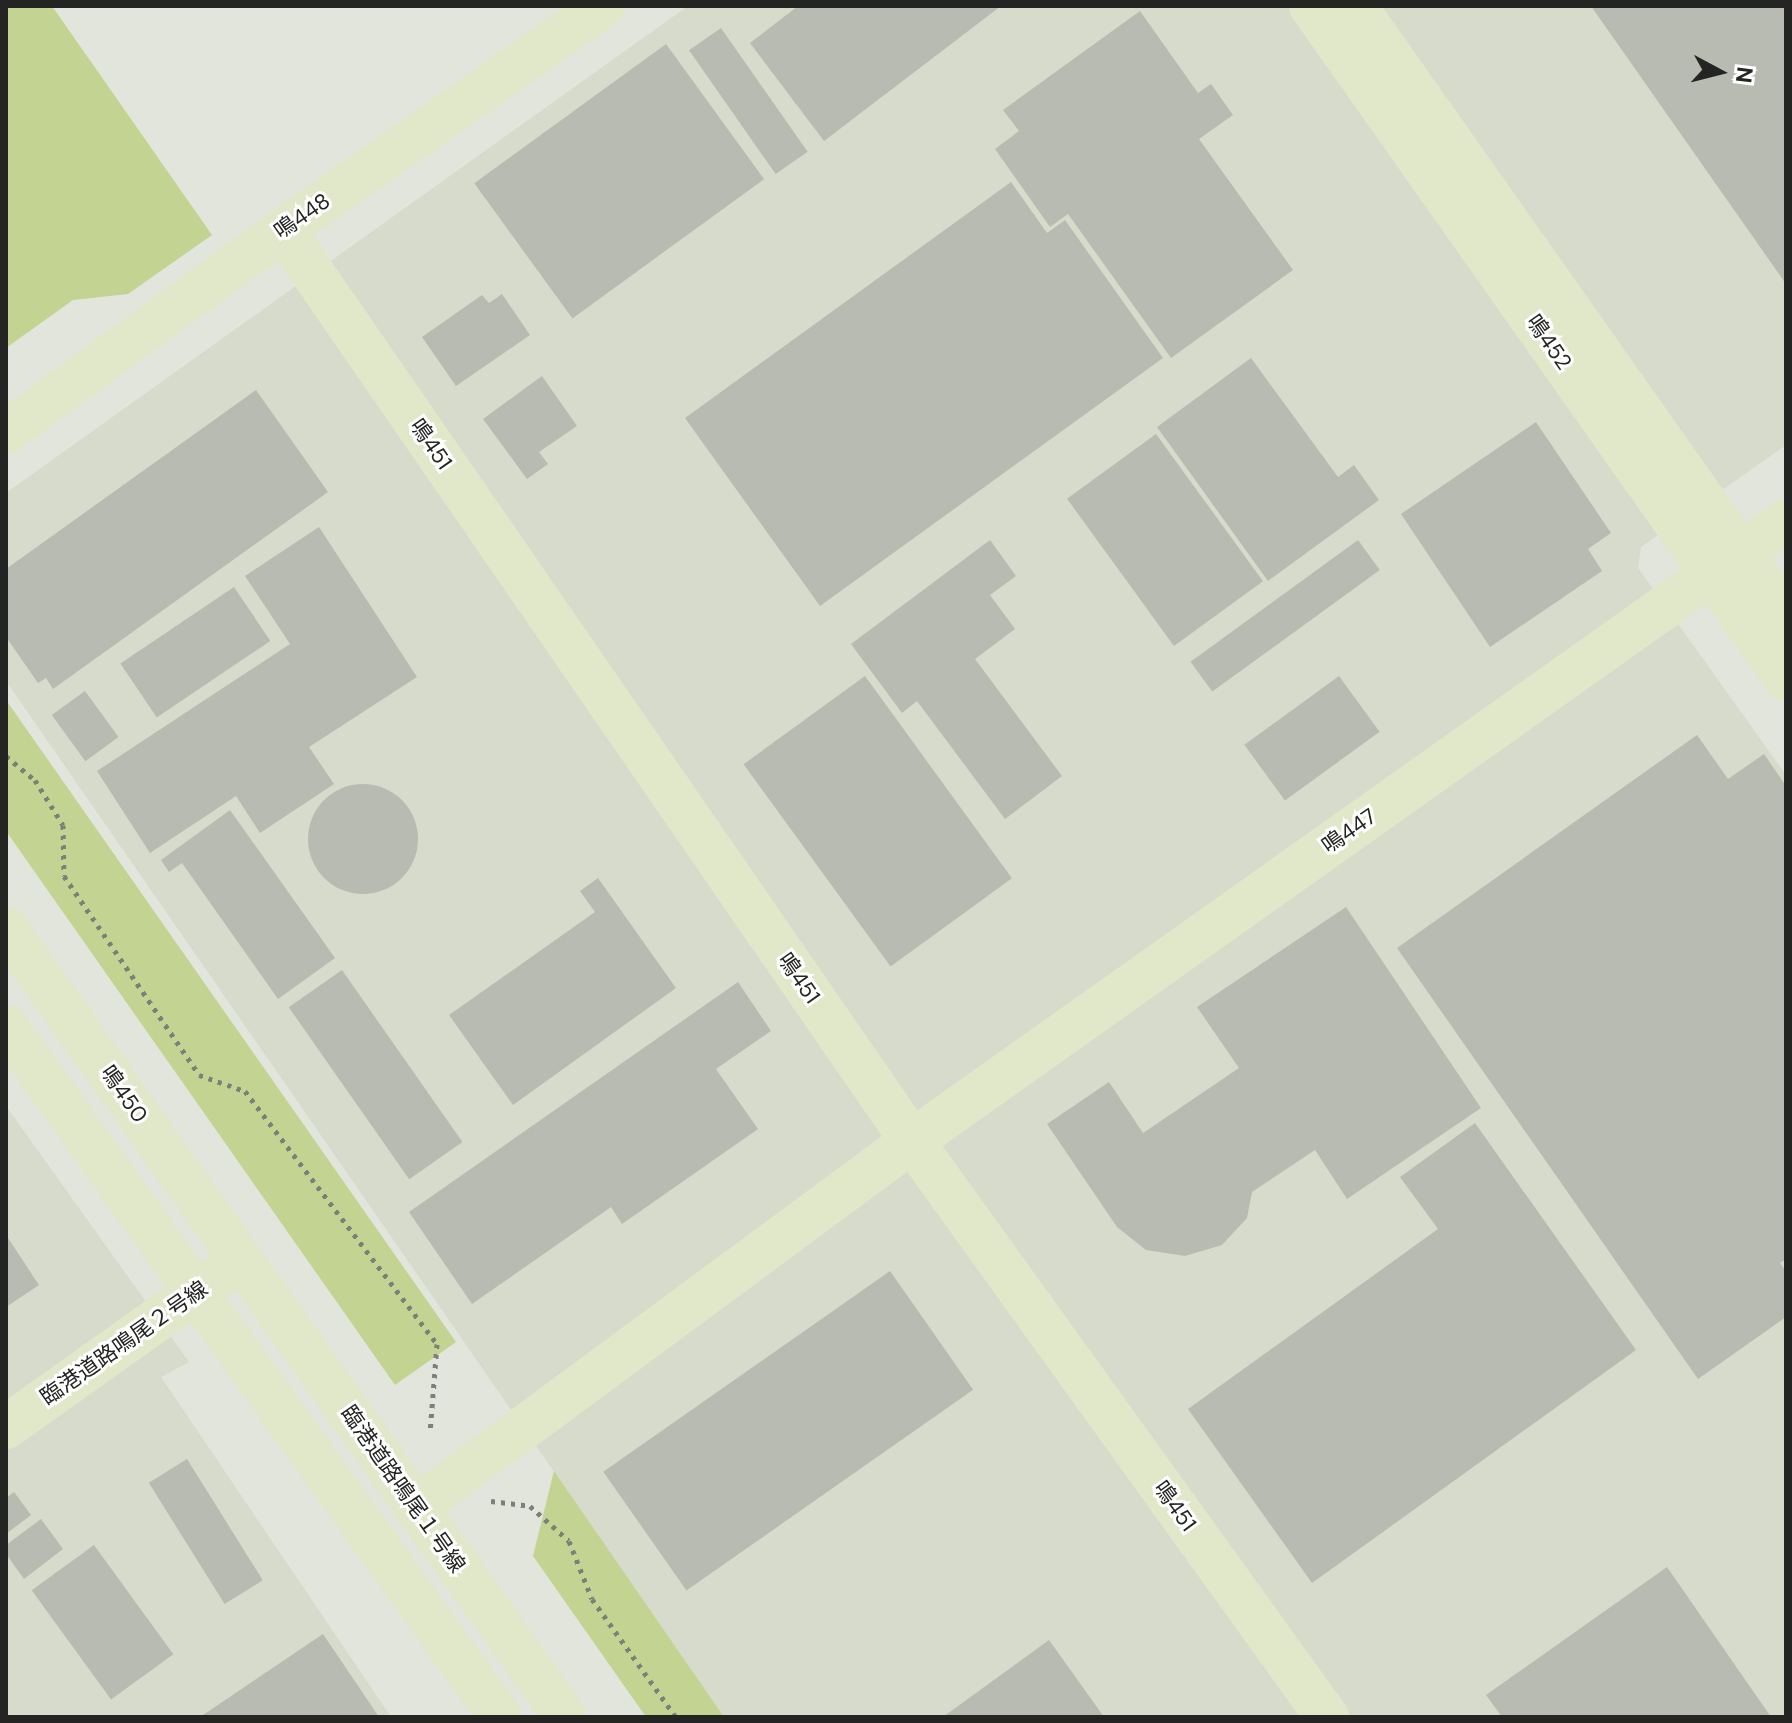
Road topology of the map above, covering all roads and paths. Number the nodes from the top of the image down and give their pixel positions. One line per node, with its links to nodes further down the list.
1 (603, 6): 4 (street, 鳴448)
2 (1311, 6): 7 (street, 鳴452)
3 (1355, 6): 7 (street, 鳴452)
4 (283, 230): 5 (street, 鳴448); 13 (street, 鳴451)
5 (6, 432)
6 (1786, 521): 7 (street, 鳴447)
7 (1726, 564): 8 (street, 鳴452); 9 (street, 鳴452); 13 (street, 鳴447)
8 (1786, 617)
9 (1786, 679)
10 (6, 756): 17 (path)
11 (6, 928): 14 (street, 鳴450)
12 (6, 1026): 15 (street)
13 (912, 1141): 19 (street, 鳴447); 23 (street, 鳴451)
14 (242, 1259): 15 (street, 臨港道路鳴尾２号線); 19 (street, 臨港道路鳴尾１号線)
15 (197, 1291): 16 (street, 臨港道路鳴尾２号線); 20 (street)
16 (6, 1427)
17 (430, 1433)
18 (489, 1500): 22 (path)
19 (415, 1508): 21 (street, 臨港道路鳴尾１号線)
20 (500, 1717)
21 (565, 1717)
22 (676, 1717)
23 (1327, 1717)

